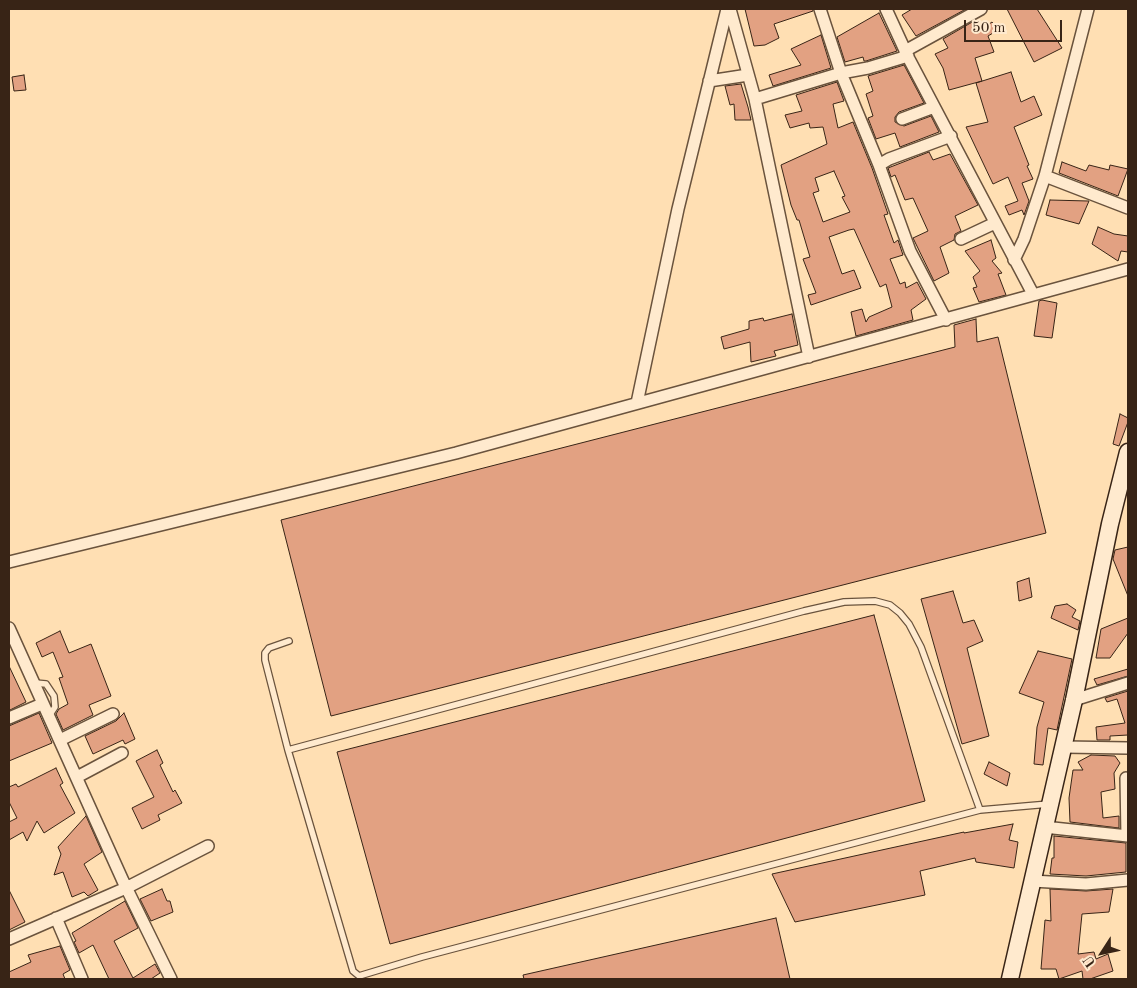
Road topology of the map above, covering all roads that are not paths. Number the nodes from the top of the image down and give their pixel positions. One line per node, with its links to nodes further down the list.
1 (729, 9): 8 (street); 9 (street)
2 (820, 9): 7 (street)
3 (886, 9): 6 (street)
4 (981, 9): 6 (street)
5 (1088, 9): 15 (street)
6 (906, 54): 7 (street); 11 (street)
7 (840, 73): 10 (street); 14 (street)
8 (748, 75): 9 (street); 10 (street)
9 (709, 81): 24 (street)
10 (755, 99): 23 (street)
11 (934, 107): 12 (street); 13 (street)
12 (902, 119)
13 (951, 136): 14 (street); 17 (street)
14 (879, 165): 22 (street)
15 (1045, 176): 16 (street); 19 (street)
16 (1128, 208)
17 (995, 223): 18 (street); 19 (street)
18 (961, 239)
19 (1014, 260): 21 (street)
20 (1128, 269): 21 (street)
21 (1033, 294): 22 (street)
22 (946, 320): 23 (street)
23 (809, 357): 24 (street)
24 (637, 404): 26 (street)
25 (1128, 452): 31 (main road)
26 (9, 562)
27 (9, 628): 29 (street)
28 (290, 641): 39 (lane)
29 (32, 683): 32 (street); 34 (lane)
30 (1128, 683): 31 (street)
31 (1074, 700): 37 (main road)
32 (42, 704): 34 (street); 35 (street)
33 (113, 714): 36 (street)
34 (49, 716): 36 (street)
35 (9, 718)
36 (60, 740): 41 (street)
37 (1064, 747): 38 (street); 43 (main road)
38 (1128, 748)
39 (288, 750): 44 (lane); 44 (lane)
40 (122, 753): 41 (street)
41 (77, 777): 50 (street)
42 (1126, 778): 46 (street)
43 (1049, 804): 44 (lane); 45 (main road)
44 (980, 810)
45 (1044, 827): 46 (street); 49 (main road)
46 (1127, 836)
47 (208, 846): 50 (street)
48 (1128, 880): 49 (street)
49 (1032, 881): 55 (main road)
50 (126, 888): 51 (street); 54 (street)
51 (56, 918): 52 (street); 53 (street)
52 (9, 939)
53 (82, 979)
54 (172, 979)
55 (1010, 979)

